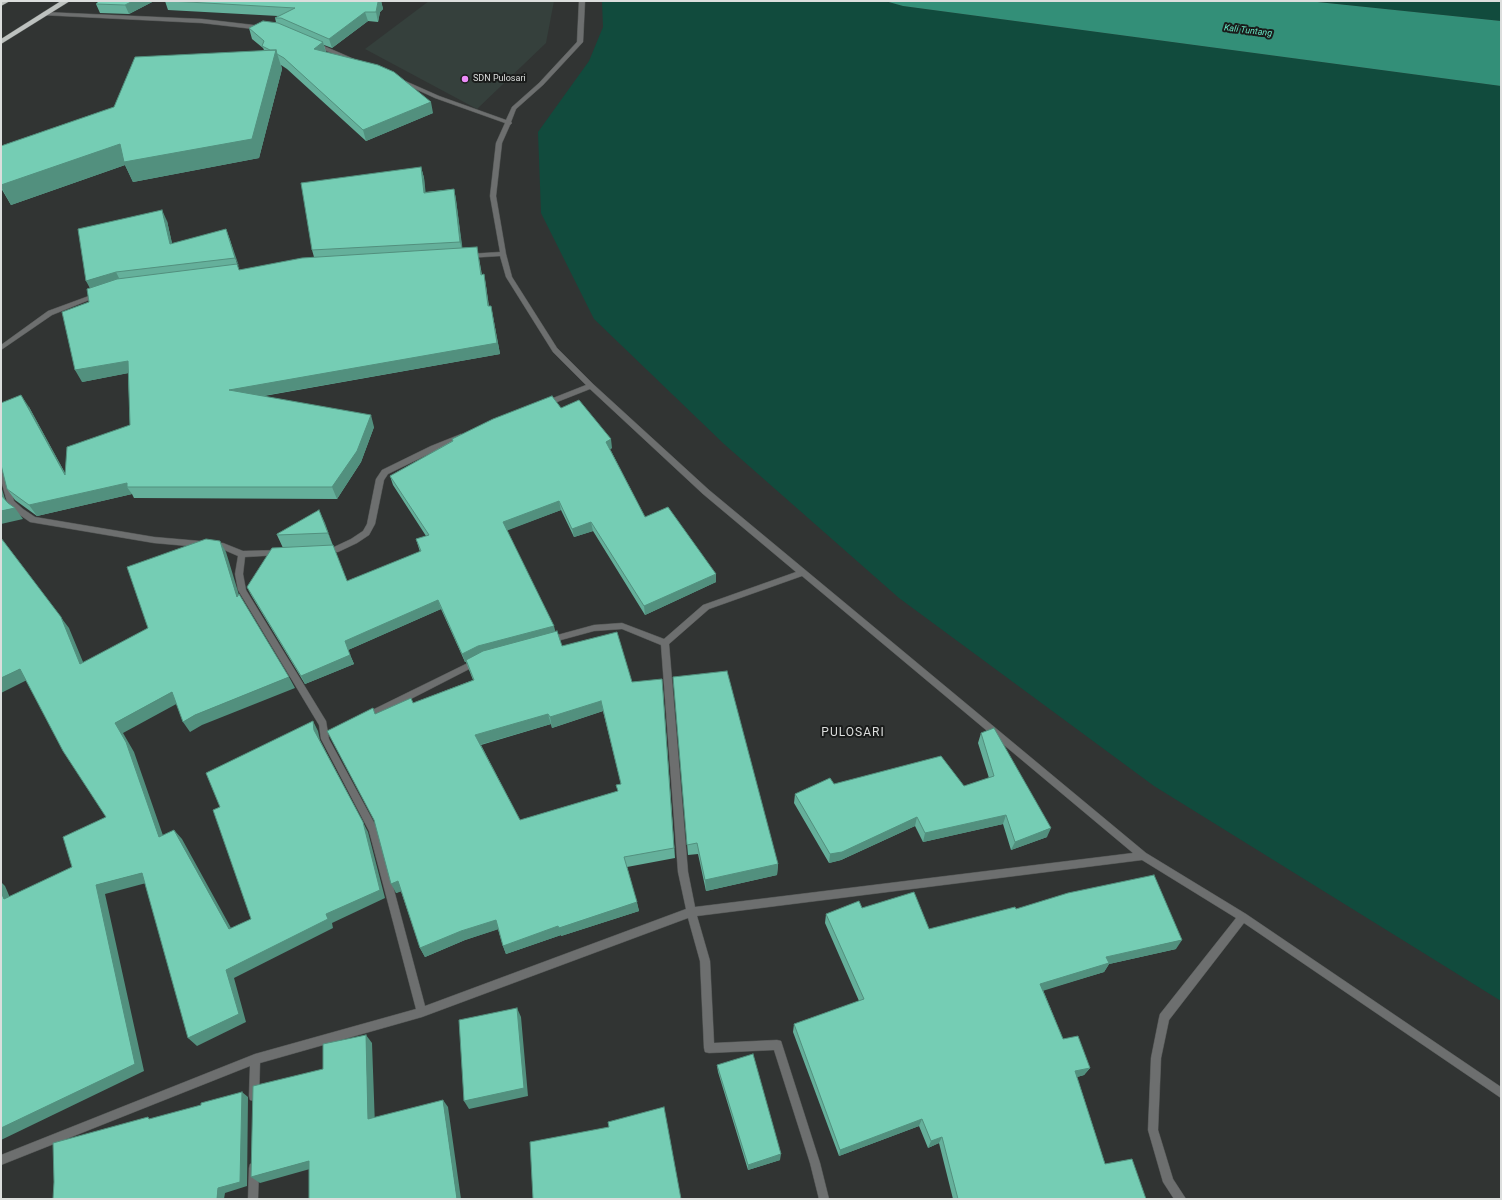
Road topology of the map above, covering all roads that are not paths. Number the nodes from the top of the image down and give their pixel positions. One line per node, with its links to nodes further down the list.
1 (6, 1): 4 (highway)
2 (66, 1): 5 (highway)
3 (582, 1): 11 (street)
4 (1, 4)
5 (44, 14): 6 (street); 7 (highway)
6 (272, 29)
7 (1, 42)
8 (313, 43): 9 (street)
9 (356, 62)
10 (393, 78): 11 (street)
11 (508, 123): 12 (street)
12 (503, 254): 13 (street); 16 (street)
13 (457, 256)
14 (107, 292): 15 (street)
15 (1, 348)
16 (591, 386): 17 (street); 23 (street)
17 (534, 408)
18 (470, 434): 20 (street)
19 (1, 467): 22 (street)
20 (316, 550)
21 (285, 552): 22 (street)
22 (242, 554): 31 (street)
23 (802, 573): 25 (street); 28 (street)
24 (542, 642): 25 (street)
25 (665, 642): 29 (street)
26 (484, 658): 27 (street)
27 (360, 721)
28 (1143, 856): 29 (street); 30 (street)
29 (690, 912): 31 (street); 38 (street)
30 (1243, 917): 33 (street); 39 (street)
31 (422, 1012): 32 (street)
32 (255, 1059): 34 (street); 35 (street)
33 (1501, 1093)
34 (254, 1106)
35 (1, 1160)
36 (254, 1160): 37 (street)
37 (253, 1199)
38 (824, 1199)
39 (1181, 1199)

